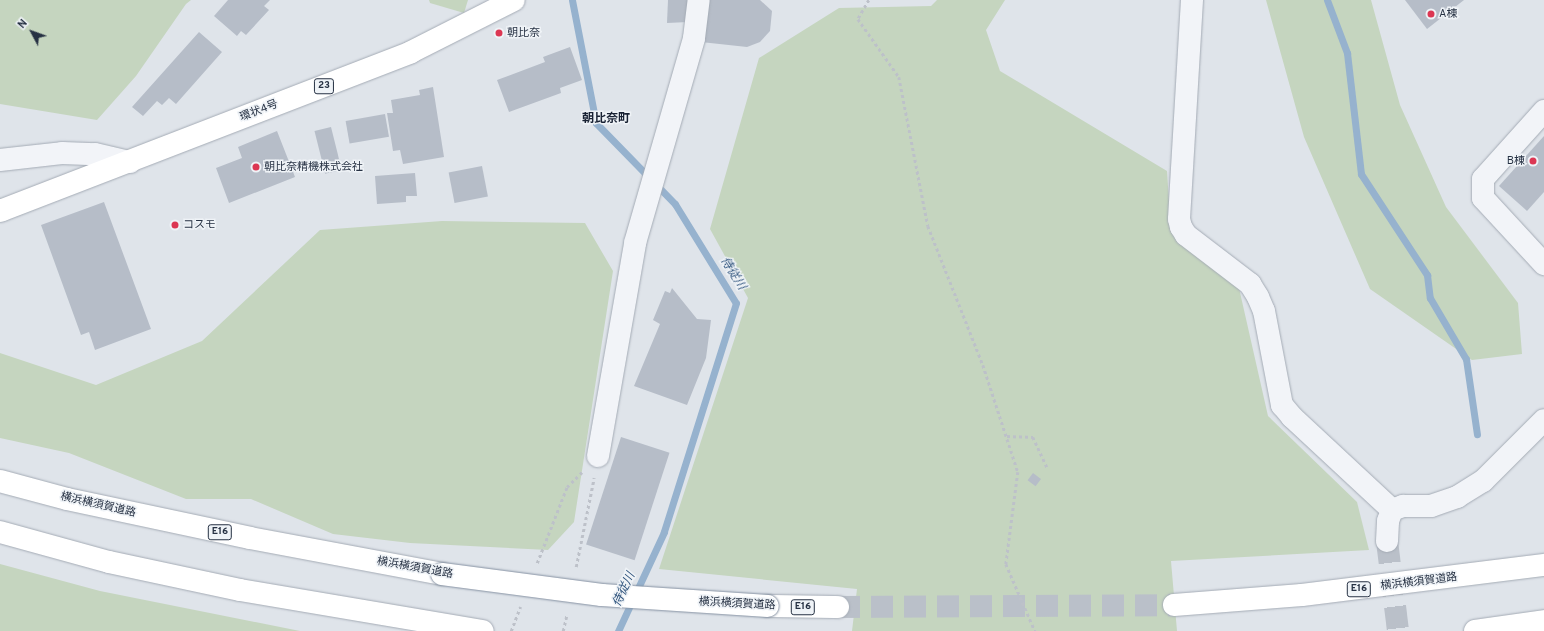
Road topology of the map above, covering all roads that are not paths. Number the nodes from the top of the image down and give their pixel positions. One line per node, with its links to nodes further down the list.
1 (514, 0): 6 (main road, 環状4号 / 23)
2 (699, 0): 10 (street)
3 (1192, 0): 12 (street)
4 (1544, 111): 8 (street)
5 (0, 160): 6 (street)
6 (130, 162): 7 (main road, 環状4号 / 23)
7 (1, 210)
8 (1544, 264)
9 (1544, 420): 12 (street)
10 (598, 456)
11 (0, 481): 17 (main road, 横浜横須賀道路 / E16, bridge)
12 (1392, 510): 14 (street)
13 (0, 532): 19 (main road)
14 (1387, 541)
15 (1544, 565): 16 (main road, 横浜横須賀道路 / E16)
16 (1174, 605)
17 (838, 607)
18 (1544, 621): 20 (main road)
19 (482, 631)
20 (1475, 631)

